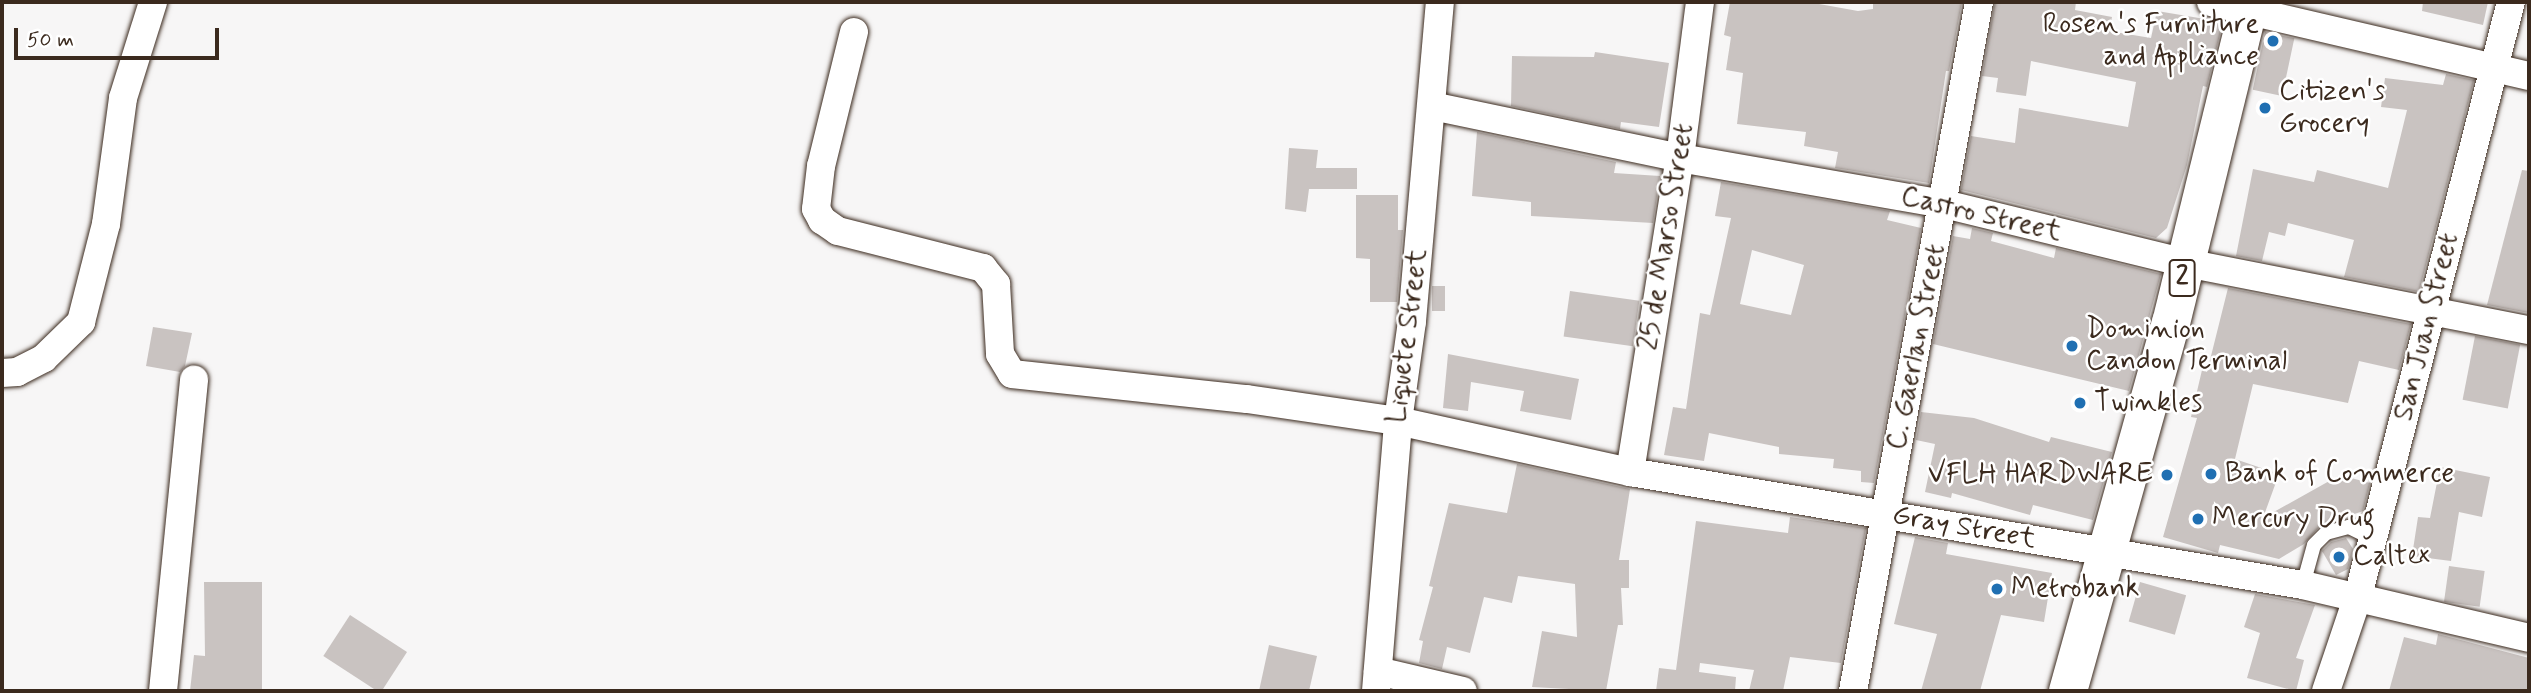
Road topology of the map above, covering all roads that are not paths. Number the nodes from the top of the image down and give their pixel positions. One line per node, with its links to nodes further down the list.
1 (153, 2): 17 (street)
2 (1440, 2): 11 (street, Liquete Street)
3 (1700, 2): 12 (street, 25 de Marso Street)
4 (1979, 2): 13 (street, C. Gaerlan Street)
5 (2211, 2): 7 (street)
6 (2511, 2): 9 (street, San Juan Street)
7 (2249, 5): 9 (street); 14 (main road, 2)
8 (854, 32): 19 (street, Gray Street)
9 (2493, 69): 10 (street); 15 (street, San Juan Street)
10 (2529, 76)
11 (1432, 106): 12 (street, Castro Street); 19 (street, Liquete Street)
12 (1680, 158): 13 (street, Castro Street); 20 (street, 25 de Marso Street)
13 (1944, 204): 14 (street, Castro Street); 21 (street, C. Gaerlan Street)
14 (2186, 263): 15 (street, Castro Street); 23 (main road, 2)
15 (2434, 310): 16 (street, Castro Street); 22 (street, San Juan Street)
16 (2529, 330)
17 (2, 373)
18 (194, 380): 28 (street)
19 (1398, 421): 20 (street, Gray Street); 27 (street, Liquete Street)
20 (1630, 472): 21 (street, Gray Street)
21 (1885, 514): 23 (street, Gray Street); 30 (street, C. Gaerlan Street)
22 (2372, 538): 24 (lane); 25 (street, San Juan Street)
23 (2105, 552): 24 (street, Gray Street); 31 (main road, 2)
24 (2303, 585): 25 (street, Gray Street)
25 (2358, 596): 26 (street, Gray Street); 32 (street, San Juan Street)
26 (2529, 638)
27 (1377, 681): 29 (street)
28 (163, 691)
29 (1463, 691)
30 (1853, 691)
31 (2068, 691)
32 (2326, 691)

